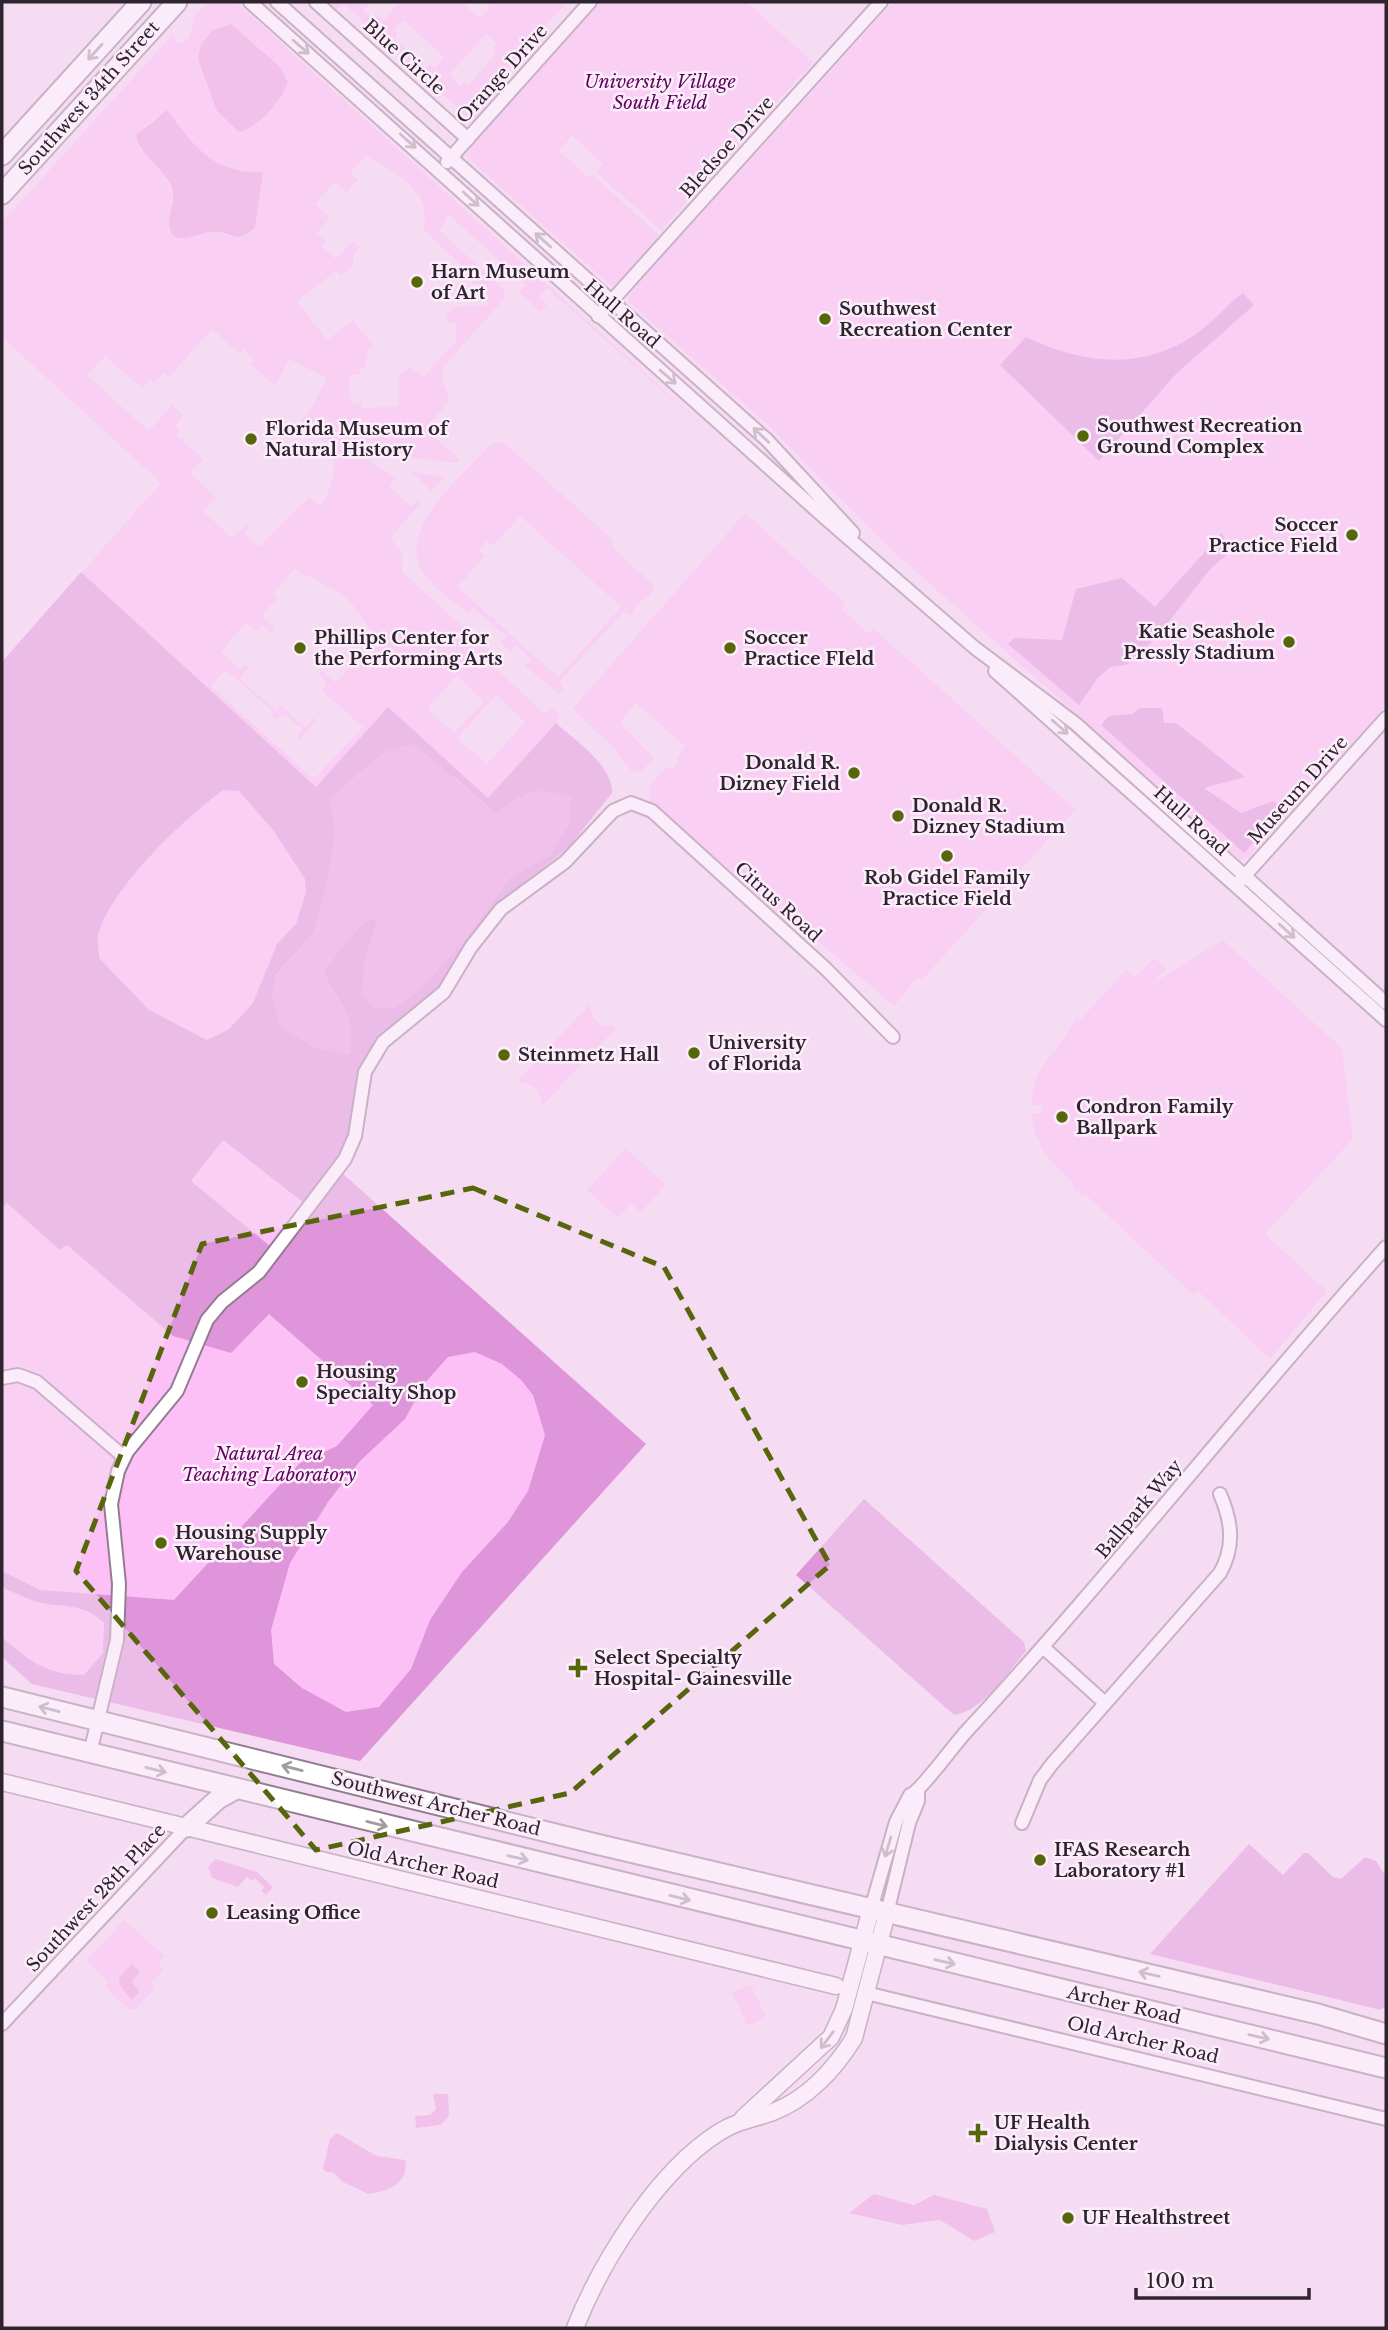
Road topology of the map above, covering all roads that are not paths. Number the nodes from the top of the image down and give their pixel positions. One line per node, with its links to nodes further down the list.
1 (141, 2): 9 (main road, Southwest 34th Street, one-way to 9)
2 (177, 2): 12 (main road, Southwest 34th Street)
3 (250, 2): 11 (street, Hull Road, one-way to 11)
4 (277, 2): 10 (street, Hull Road)
5 (316, 2): 8 (street, Blue Circle)
6 (590, 2): 8 (street, Orange Drive)
7 (881, 2): 13 (street, Bledsoe Drive)
8 (468, 139): 10 (street, Orange Drive)
9 (2, 155)
10 (451, 157): 11 (street, Orange Drive); 13 (street, Hull Road, one-way to 10)
11 (440, 170): 14 (street, Hull Road, one-way to 14)
12 (2, 194)
13 (611, 302): 14 (street, Bledsoe Drive); 15 (street, Hull Road, one-way to 13)
14 (598, 316): 15 (street, Hull Road, one-way to 15)
15 (881, 564): 17 (street, Hull Road)
16 (1386, 718): 17 (street, Museum Drive)
17 (1240, 881): 18 (street, Hull Road); 19 (street, Hull Road, one-way to 19)
18 (1386, 1003)
19 (1386, 1020)
20 (893, 1037): 23 (street, Citrus Road)
21 (1386, 1247): 25 (street, Ballpark Way)
22 (2, 1378): 23 (street)
23 (124, 1457): 28 (street)
24 (1220, 1494): 27 (street)
25 (1044, 1648): 27 (street); 37 (street, Ballpark Way)
26 (2, 1697): 28 (main road, Southwest Archer Road, one-way to 26)
27 (1105, 1703): 33 (street)
28 (97, 1720): 30 (street); 35 (main road, Southwest Archer Road, one-way to 28)
29 (2, 1731): 30 (main road, Southwest Archer Road)
30 (90, 1752): 32 (main road, Southwest Archer Road, one-way to 32)
31 (2, 1783): 34 (street, Old Archer Road)
32 (234, 1790): 34 (main road); 36 (main road, Southwest Archer Road, one-way to 36)
33 (1022, 1823)
34 (187, 1827): 40 (street, Old Archer Road); 43 (street, Southwest 28th Place)
35 (596, 1844): 36 (main road); 37 (main road, Southwest Archer Road)
36 (563, 1868): 38 (main road, Southwest Archer Road, one-way to 38)
37 (879, 1911): 38 (street); 44 (main road, Archer Road, one-way to 37)
38 (870, 1944): 39 (street); 41 (street); 45 (main road, Archer Road, one-way to 45)
39 (854, 1970): 40 (street); 42 (street)
40 (835, 1986): 42 (street)
41 (866, 1993): 46 (street, Old Archer Road); 47 (street)
42 (846, 2005): 47 (street, one-way to 47)
43 (2, 2024)
44 (1386, 2034)
45 (1386, 2068)
46 (1386, 2119)
47 (742, 2120): 48 (street)
48 (575, 2328)

